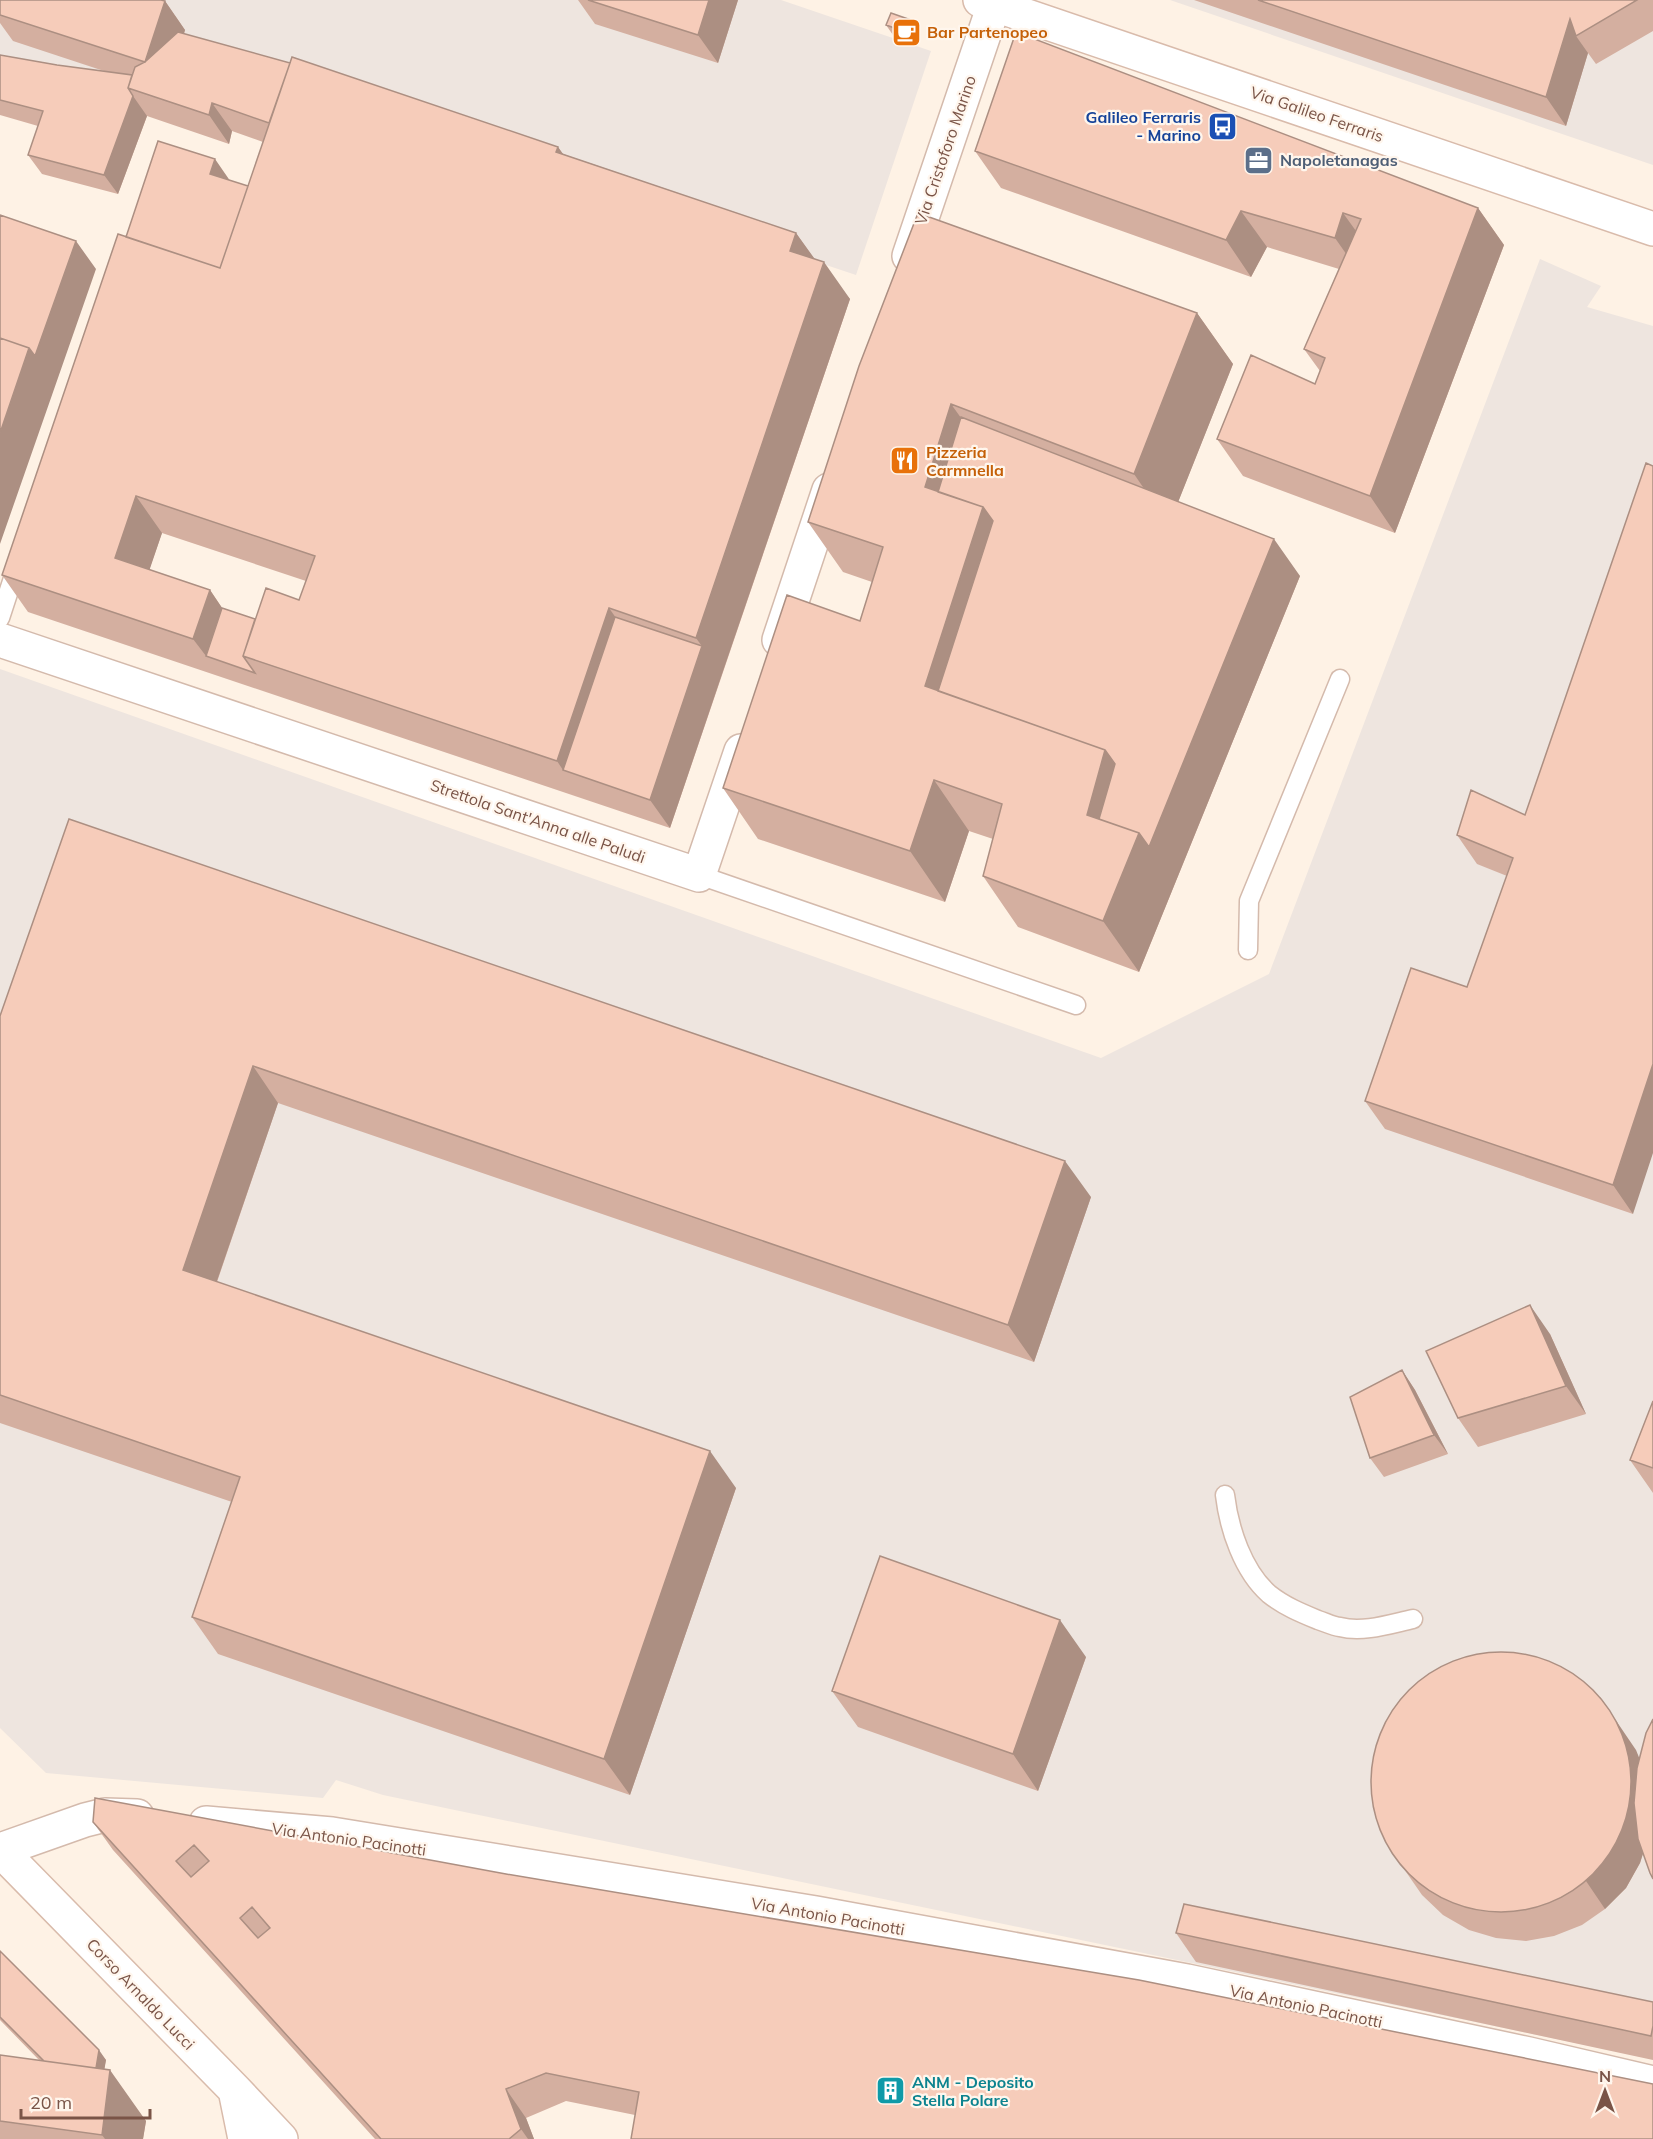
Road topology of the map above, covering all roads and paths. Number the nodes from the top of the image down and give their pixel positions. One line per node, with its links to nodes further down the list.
1 (987, 2): 2 (street, Via Galileo Ferraris); 3 (street, Via Cristoforo Marino)
2 (1653, 229)
3 (900, 282)
4 (839, 462): 8 (street)
5 (23, 550): 6 (lane)
6 (0, 618)
7 (0, 640): 11 (street, Strettola Sant'Anna alle Paludi)
8 (771, 664)
9 (1340, 679): 12 (lane)
10 (752, 720): 11 (street)
11 (699, 875): 13 (lane, Strettola Sant'Anna alle Paludi)
12 (1248, 950)
13 (1076, 1005)
14 (1225, 1495): 15 (lane)
15 (1413, 1619)
16 (0, 1850): 17 (street, Via Antonio Pacinotti); 18 (street, Corso Arnaldo Lucci)
17 (1653, 2083)
18 (236, 2090): 19 (street); 20 (street, Corso Arnaldo Lucci)
19 (245, 2139)
20 (281, 2139)

